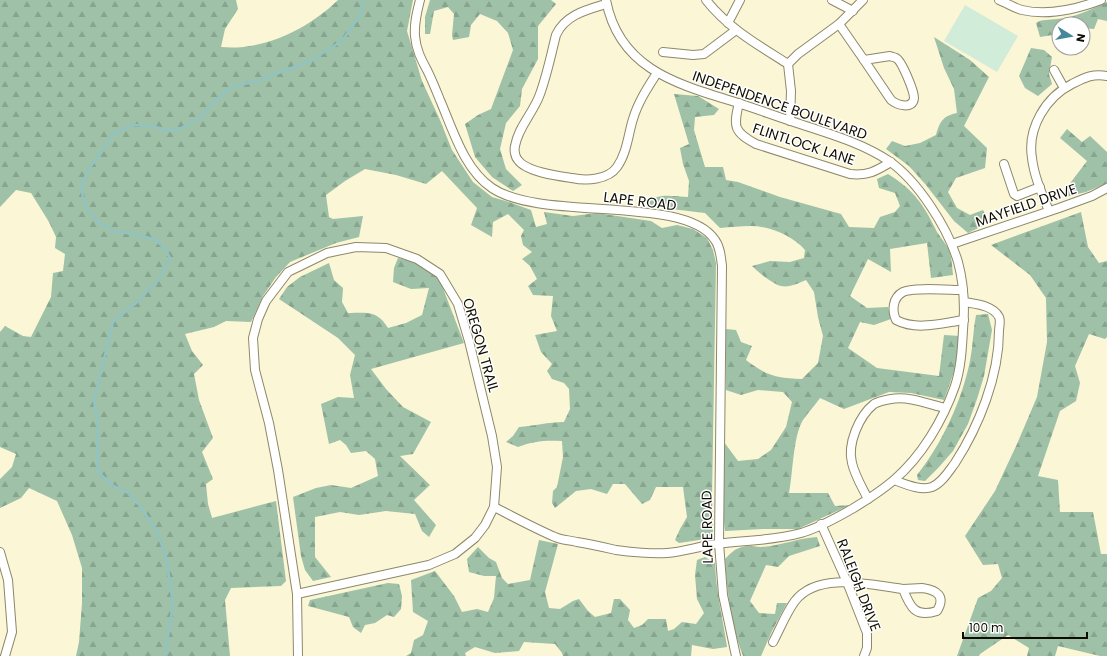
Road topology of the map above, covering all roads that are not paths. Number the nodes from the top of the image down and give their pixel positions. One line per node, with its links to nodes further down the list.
1 (420, 0): 37 (street, LAPE ROAD)
2 (706, 0): 11 (street)
3 (740, 0): 4 (street); 11 (street)
4 (746, 0)
5 (832, 0): 10 (street)
6 (862, 0): 10 (street)
7 (999, 0): 8 (street)
8 (1101, 0)
9 (606, 2): 18 (street, INDEPENDENCE BOULEVARD); 18 (street)
10 (853, 11): 12 (street)
11 (728, 23): 13 (street)
12 (839, 24): 15 (street); 16 (street)
13 (736, 30): 14 (street); 16 (street)
14 (663, 52)
15 (864, 60): 15 (street)
16 (788, 64): 22 (street)
17 (1054, 70): 20 (street)
18 (657, 73): 21 (street, INDEPENDENCE BOULEVARD)
19 (1107, 76): 20 (street)
20 (1064, 88): 25 (street)
21 (739, 103): 22 (street, INDEPENDENCE BOULEVARD); 23 (street, FLINTLOCK LANE)
22 (790, 121): 23 (street, INDEPENDENCE BOULEVARD)
23 (891, 162): 28 (street, INDEPENDENCE BOULEVARD)
24 (1004, 164): 25 (street)
25 (1040, 187): 27 (street)
26 (1107, 188): 27 (street, MAYFIELD DRIVE)
27 (1049, 211): 28 (street, MAYFIELD DRIVE)
28 (952, 244): 29 (street, INDEPENDENCE BOULEVARD)
29 (963, 290): 30 (street, INDEPENDENCE BOULEVARD); 31 (street)
30 (964, 302): 31 (street, INDEPENDENCE BOULEVARD); 33 (street)
31 (964, 320): 32 (street, INDEPENDENCE BOULEVARD)
32 (946, 408): 33 (street, INDEPENDENCE BOULEVARD); 34 (street)
33 (894, 480): 34 (street, INDEPENDENCE BOULEVARD)
34 (868, 499): 36 (street, INDEPENDENCE BOULEVARD)
35 (494, 507): 37 (street, INDEPENDENCE BOULEVARD); 41 (street, OREGON TRAIL); 41 (street, OREGON TRAIL)
36 (821, 524): 37 (street, INDEPENDENCE BOULEVARD); 39 (street, RALEIGH DRIVE)
37 (719, 543): 45 (street, LAPE ROAD)
38 (0, 552): 43 (street)
39 (847, 582): 40 (street); 42 (street); 46 (street, RALEIGH DRIVE)
40 (903, 589): 40 (street)
41 (297, 594): 44 (street, OREGON TRAIL)
42 (773, 642)
43 (5, 656)
44 (298, 656)
45 (736, 656)
46 (864, 656)

